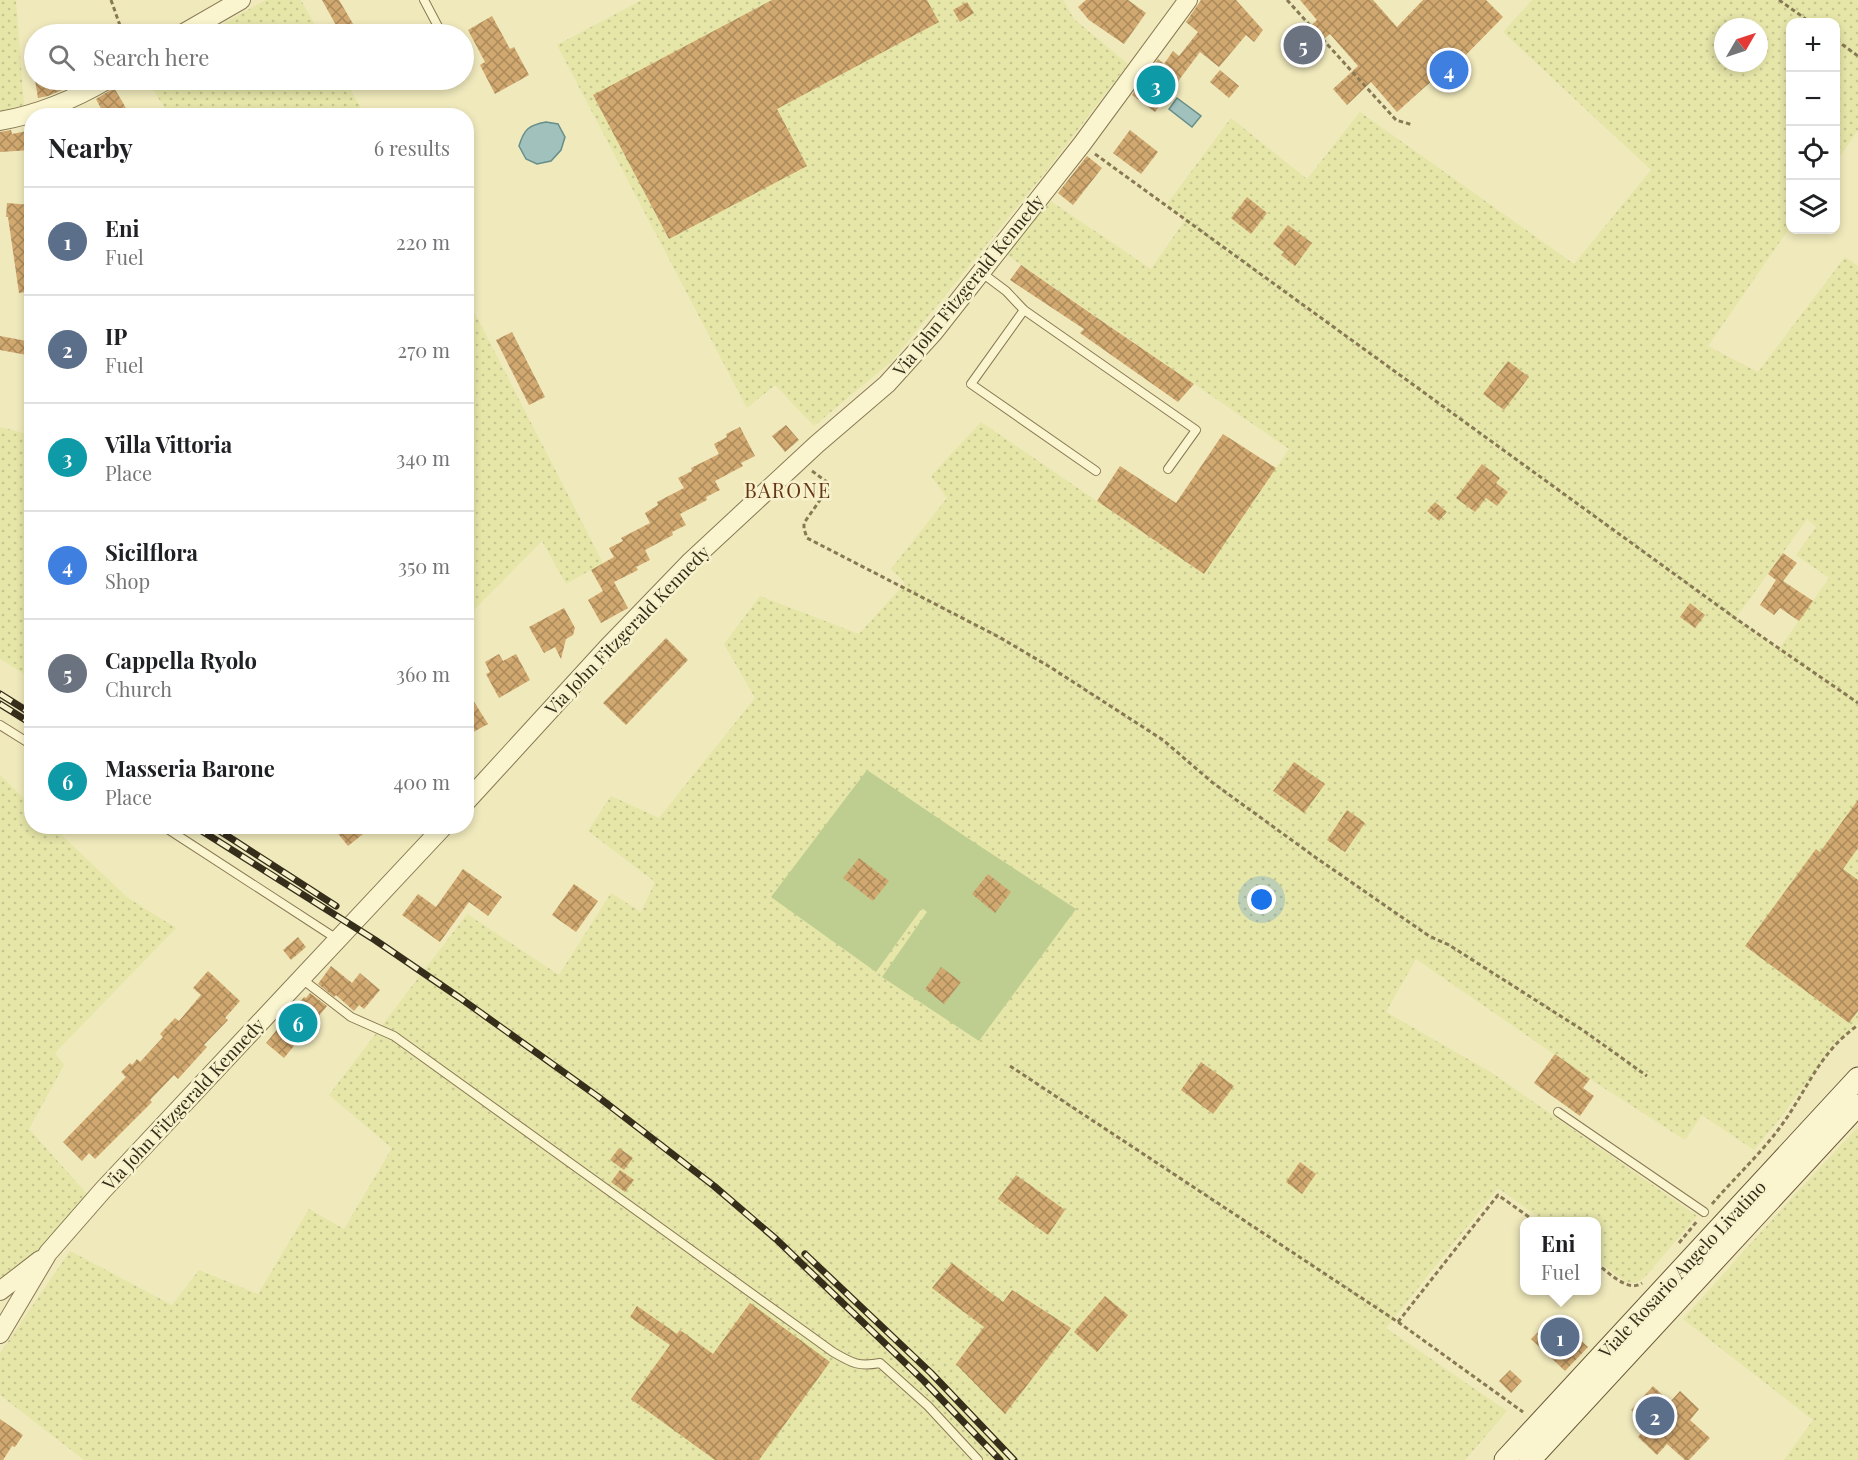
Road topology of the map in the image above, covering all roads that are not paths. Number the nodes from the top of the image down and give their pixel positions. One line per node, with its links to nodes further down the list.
1 (241, 0): 4 (street)
2 (424, 0): 5 (lane)
3 (1188, 0): 10 (street, Via John Fitzgerald Kennedy)
4 (199, 24)
5 (437, 24)
6 (90, 90): 7 (street)
7 (51, 108)
8 (24, 115): 9 (street)
9 (0, 121)
10 (981, 273): 11 (lane); 16 (street, Via John Fitzgerald Kennedy)
11 (1024, 310): 12 (lane); 13 (lane)
12 (1168, 470)
13 (1096, 471)
14 (0, 725): 15 (lane)
15 (24, 740)
16 (474, 793)
17 (175, 834): 19 (lane)
18 (437, 834): 19 (street, Via John Fitzgerald Kennedy)
19 (338, 940): 20 (street, Via John Fitzgerald Kennedy)
20 (301, 978): 25 (street, Via John Fitzgerald Kennedy); 30 (lane)
21 (1858, 1078): 31 (main road, Viale Rosario Angelo Livatino)
22 (1858, 1105): 32 (main road, Viale Rosario Angelo Livatino)
23 (1558, 1112): 24 (lane)
24 (1704, 1212)
25 (48, 1253): 26 (street); 28 (street)
26 (0, 1291)
27 (0, 1296): 28 (street)
28 (15, 1309): 29 (street)
29 (0, 1334)
30 (978, 1460)
31 (1505, 1460)
32 (1530, 1460)

